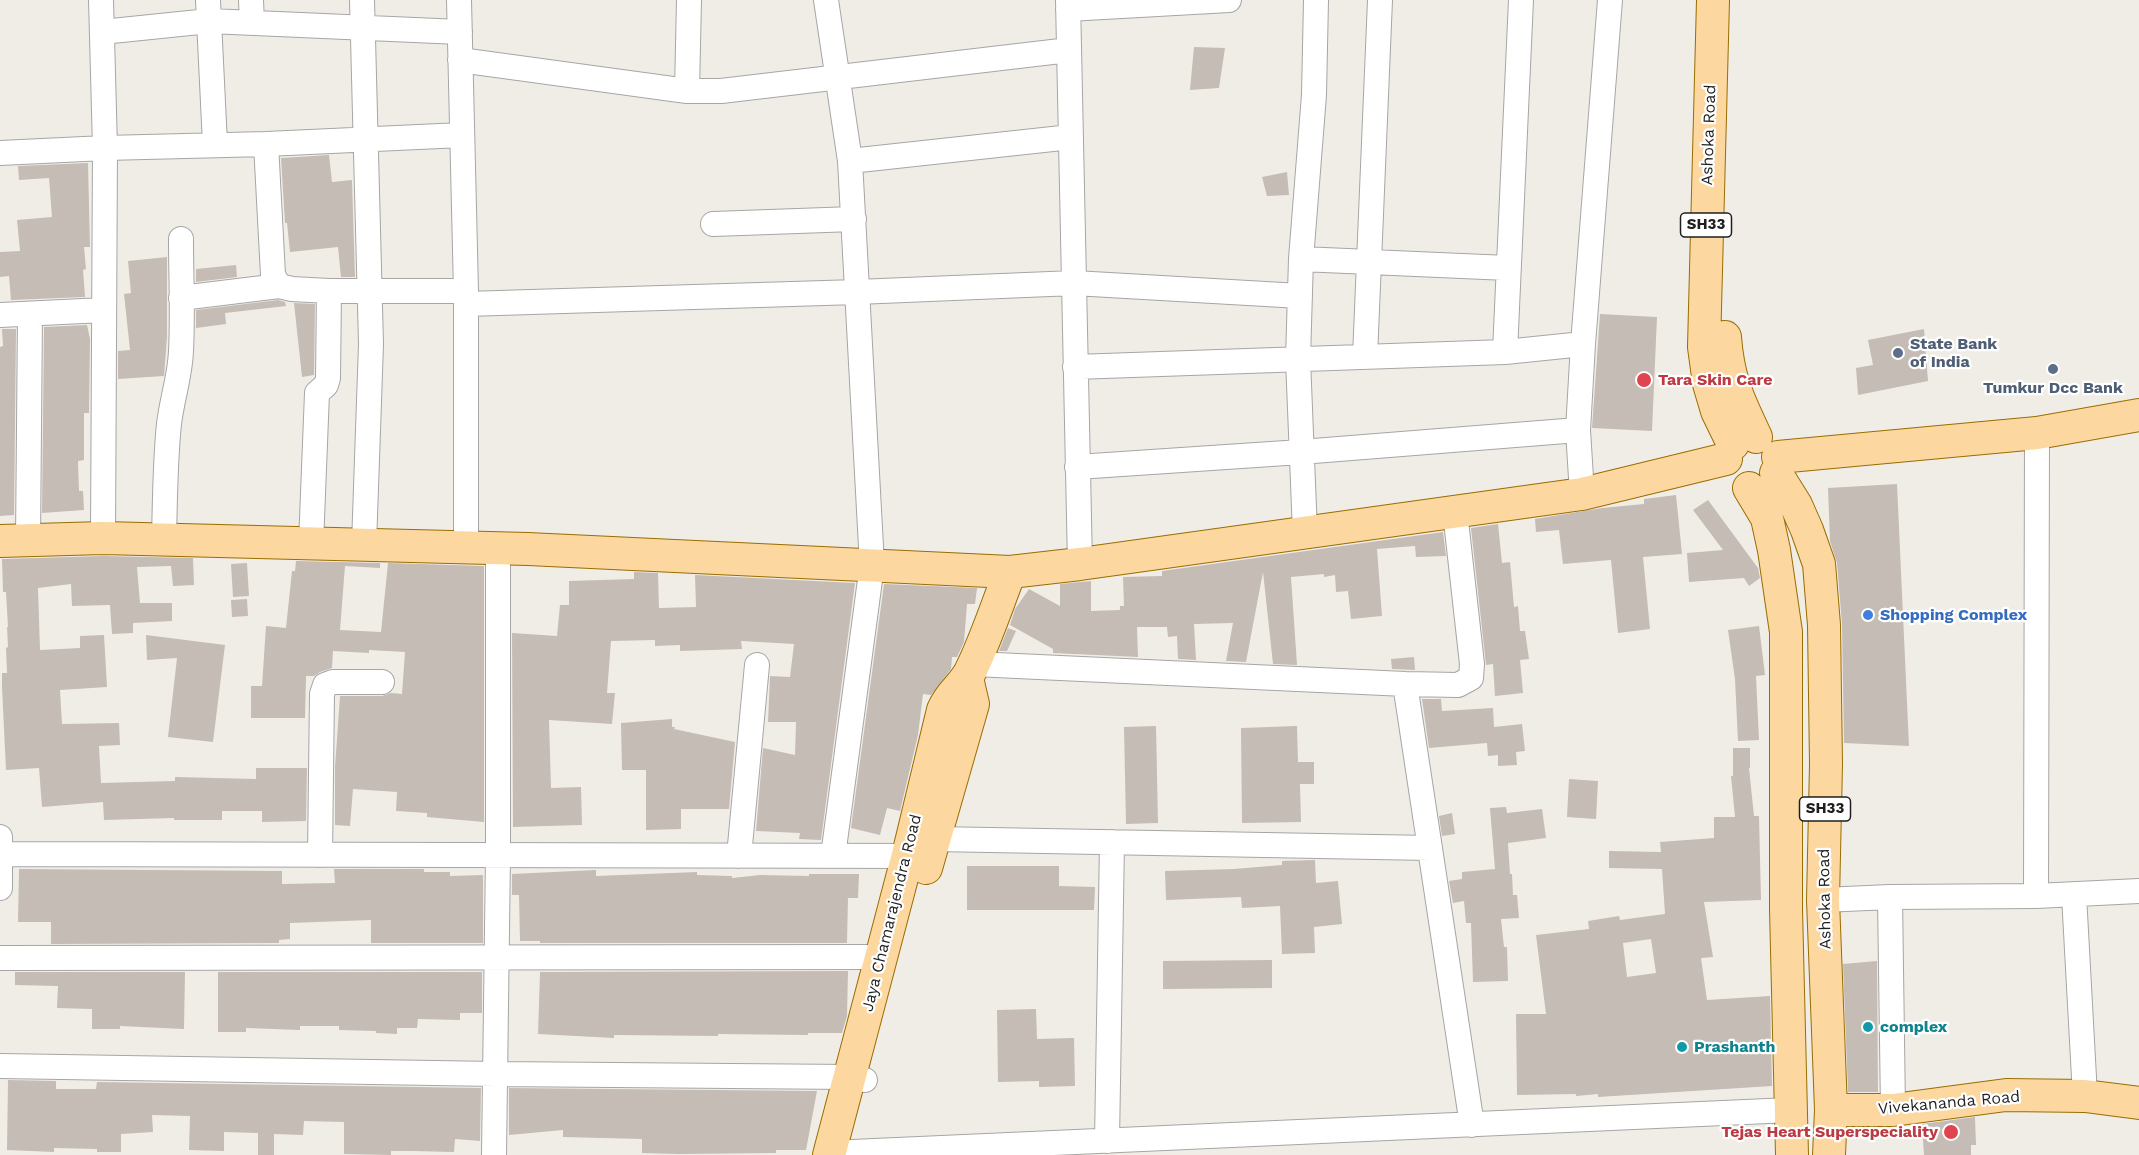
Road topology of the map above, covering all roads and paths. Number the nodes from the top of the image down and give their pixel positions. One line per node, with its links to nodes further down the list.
1 (101, 0): 17 (street)
2 (362, 0): 16 (street)
3 (459, 0): 18 (street)
4 (689, 0): 22 (street)
5 (826, 0): 21 (street)
6 (1229, 0): 13 (street)
7 (1316, 0): 34 (street)
8 (1380, 0): 35 (street)
9 (1521, 0): 36 (street)
10 (1610, 0): 48 (street)
11 (1713, 0): 57 (main road, Ashoka Road / SH33)
12 (1730, 0): 57 (main road, Ashoka Road / SH33)
13 (1068, 5): 19 (street)
14 (208, 11): 15 (street); 17 (street); 26 (street)
15 (251, 11): 16 (street)
16 (363, 27): 18 (street); 25 (street)
17 (102, 32): 28 (street)
18 (460, 32): 20 (street)
19 (1069, 50): 21 (street); 24 (street)
20 (460, 60): 22 (street); 23 (street)
21 (836, 77): 22 (street); 30 (street)
22 (687, 91)
23 (462, 135): 25 (street); 44 (street)
24 (1071, 137): 30 (street); 37 (street)
25 (366, 139): 27 (street); 39 (street)
26 (216, 144): 27 (street); 28 (street)
27 (266, 144): 38 (street)
28 (105, 148): 29 (street); 45 (street)
29 (0, 153)
30 (850, 161): 31 (street)
31 (854, 219): 32 (street); 41 (street)
32 (713, 224)
33 (182, 239): 43 (street)
34 (1301, 259): 35 (street); 42 (street)
35 (1369, 263): 36 (street); 50 (street)
36 (1508, 268): 49 (street)
37 (1074, 284): 41 (street); 42 (street); 52 (street)
38 (279, 286): 40 (street); 43 (street)
39 (370, 290): 40 (street); 44 (street); 66 (street)
40 (329, 291): 65 (street)
41 (858, 292): 44 (street); 70 (street)
42 (1300, 296): 51 (street)
43 (181, 298): 63 (street)
44 (466, 298): 67 (street)
45 (104, 310): 46 (street); 62 (street)
46 (30, 314): 47 (street); 64 (street)
47 (0, 315)
48 (1583, 344): 49 (street); 54 (street)
49 (1505, 352): 50 (street)
50 (1365, 357): 51 (street)
51 (1298, 359): 52 (street); 56 (street)
52 (1075, 367): 58 (street)
53 (2139, 415): 55 (main road)
54 (1578, 430): 56 (street); 59 (street)
55 (2037, 433): 57 (main road); 88 (street)
56 (1301, 452): 58 (street); 61 (street)
57 (1754, 454): 59 (main road); 90 (main road, Ashoka Road / SH33); 99 (main road)
58 (1077, 467): 69 (street)
59 (1582, 494): 60 (main road)
60 (1455, 512): 61 (main road); 75 (street)
61 (1305, 533): 69 (main road)
62 (103, 538): 63 (main road); 64 (main road)
63 (164, 539): 65 (main road)
64 (14, 540)
65 (311, 544): 66 (main road)
66 (364, 545): 67 (main road)
67 (466, 548): 68 (main road)
68 (498, 548): 70 (main road); 82 (street)
69 (1080, 564): 71 (main road)
70 (872, 565): 71 (main road); 84 (street)
71 (1010, 572): 73 (main road, Jaya Chamarajendra Road)
72 (757, 665): 83 (street)
73 (970, 671): 75 (street); 79 (main road, Jaya Chamarajendra Road)
74 (382, 682): 81 (street)
75 (1405, 684): 78 (street)
76 (0, 837): 80 (street)
77 (1112, 842): 78 (street); 79 (street); 103 (street)
78 (1430, 848): 102 (street)
79 (924, 850): 84 (street); 91 (main road, Jaya Chamarajendra Road); 96 (main road, Jaya Chamarajendra Road)
80 (0, 854): 81 (street); 85 (street)
81 (320, 855): 82 (street)
82 (498, 855): 83 (street); 93 (street)
83 (739, 856): 84 (street)
84 (833, 856)
85 (0, 888)
86 (2139, 891): 87 (street)
87 (2074, 895): 88 (street); 97 (street)
88 (2036, 896): 89 (street)
89 (1890, 897): 90 (street); 101 (street)
90 (1823, 900): 100 (main road, Ashoka Road / SH33)
91 (881, 957): 93 (street); 96 (main road, Jaya Chamarajendra Road)
92 (0, 958): 93 (street)
93 (498, 958): 95 (street)
94 (0, 1066): 95 (street)
95 (496, 1074): 96 (street); 105 (street)
96 (857, 1078): 104 (main road, Jaya Chamarajendra Road)
97 (2085, 1096): 98 (main road, Vivekananda Road); 101 (main road, Vivekananda Road)
98 (2139, 1103)
99 (1790, 1110): 102 (street); 106 (main road)
100 (1831, 1110): 101 (main road, Vivekananda Road); 107 (main road, Ashoka Road / SH33)
101 (1893, 1110)
102 (1472, 1125): 103 (street)
103 (1107, 1141): 104 (street)
104 (836, 1154)
105 (494, 1155)
106 (1792, 1155)
107 (1829, 1155)

